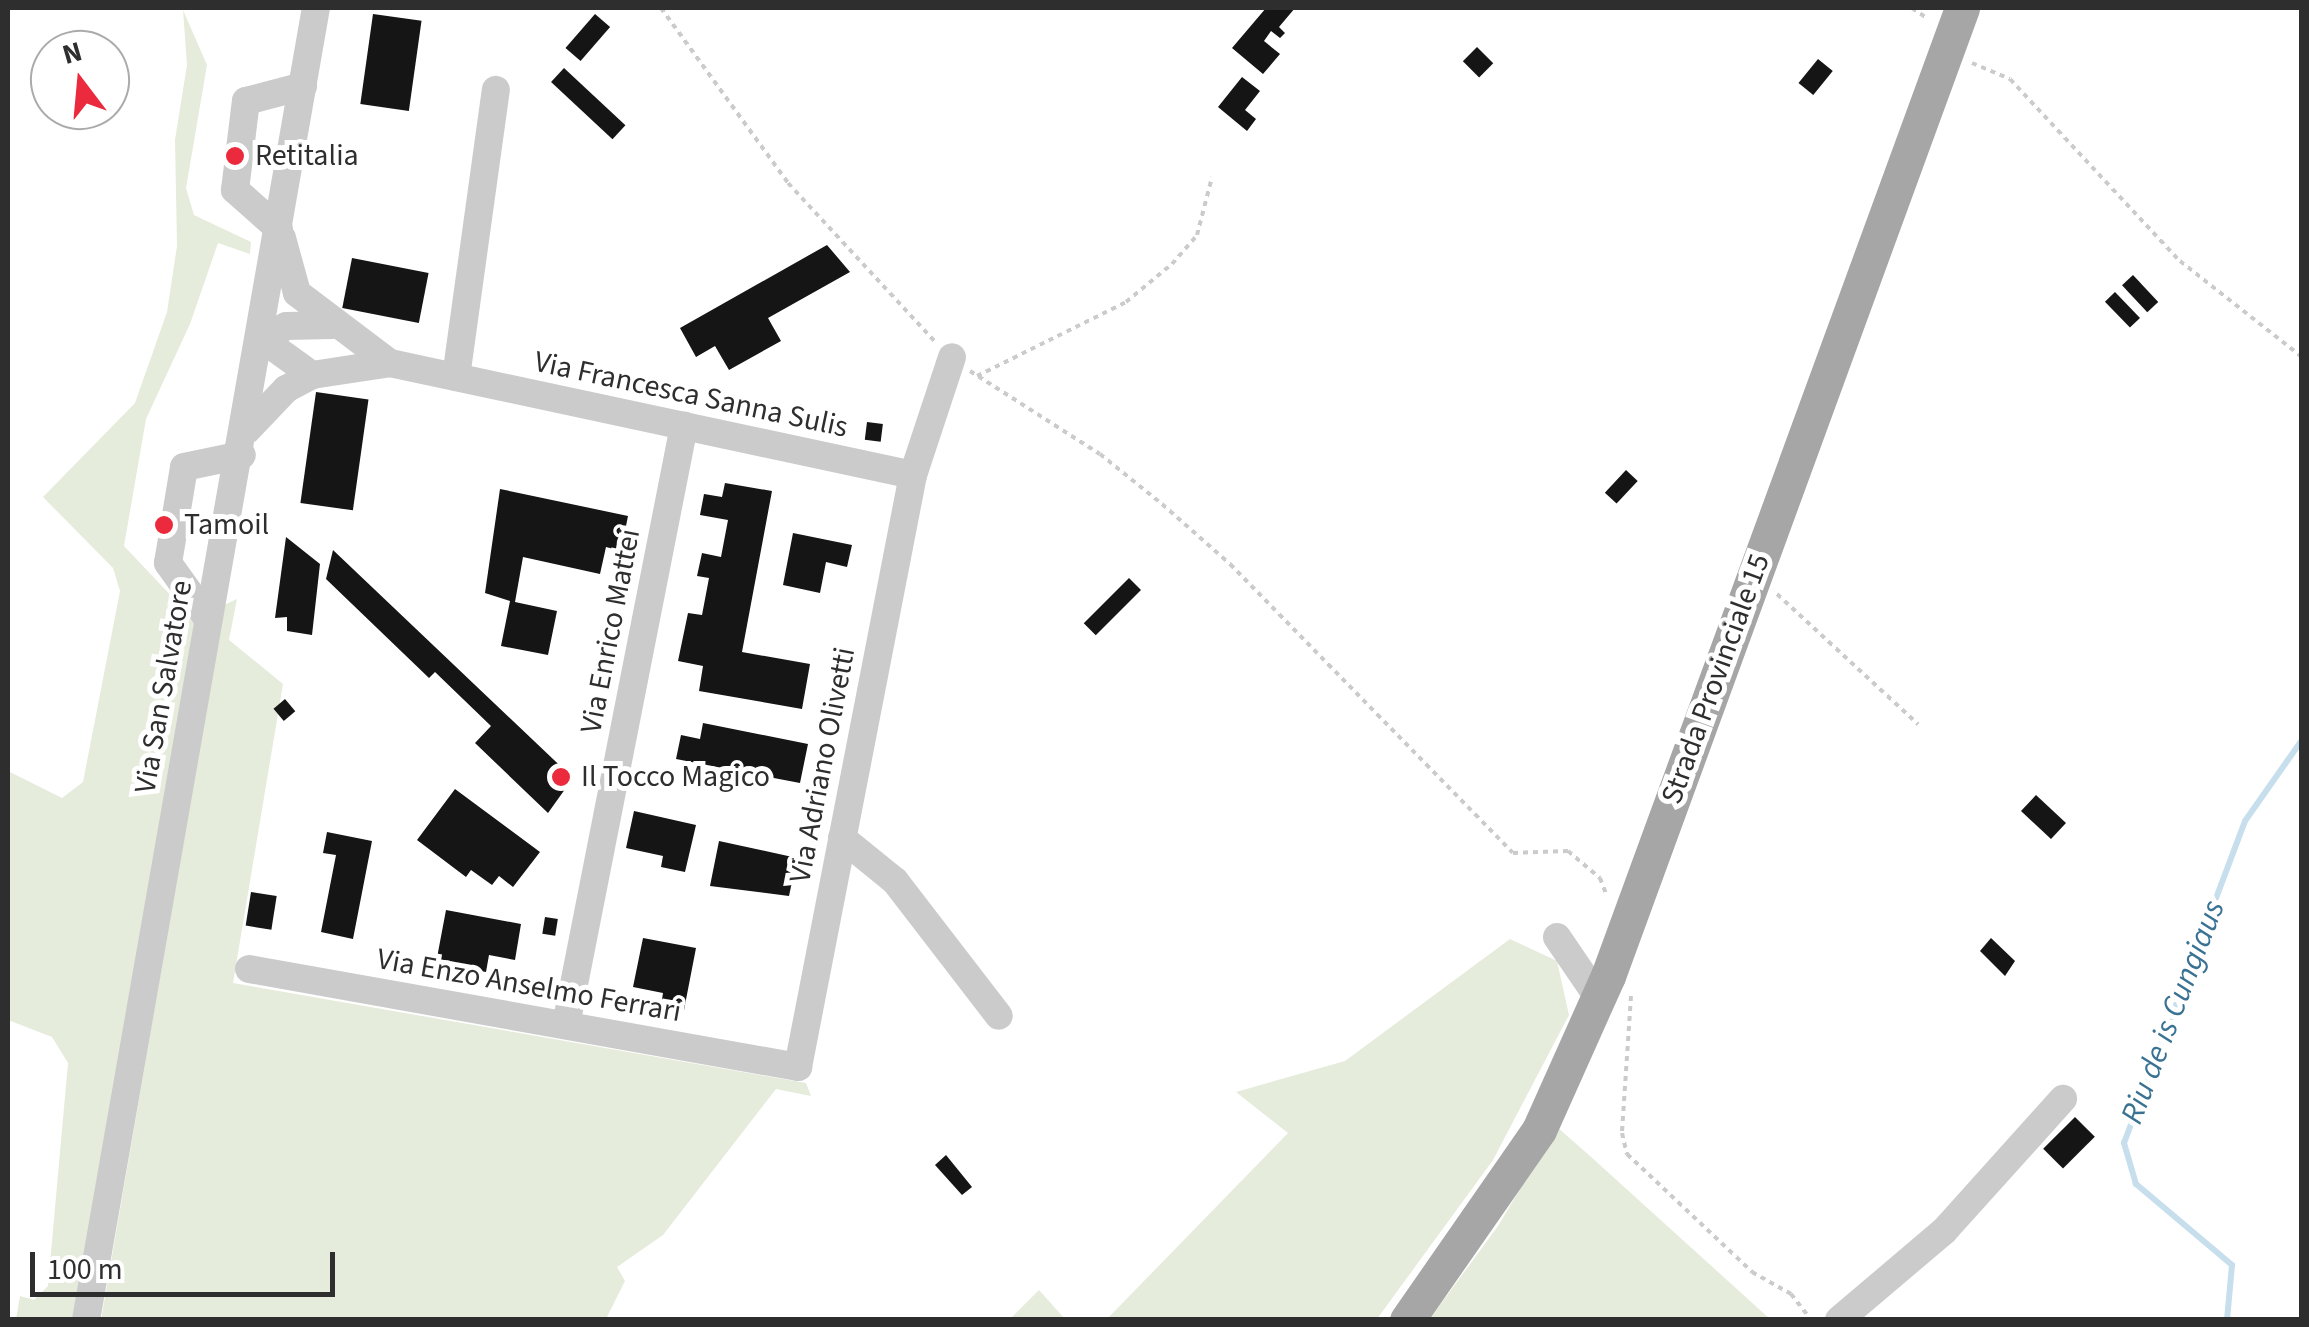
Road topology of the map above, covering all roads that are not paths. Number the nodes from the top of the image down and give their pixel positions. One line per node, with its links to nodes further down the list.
1 (316, 8): 3 (street, Via San Salvatore)
2 (1962, 8): 19 (main road, Strada Provinciale 15)
3 (303, 86): 5 (street, Via San Salvatore); 5 (street)
4 (496, 90): 11 (street)
5 (280, 228): 6 (street, Via Francesca Sanna Sulis); 7 (street, Via San Salvatore)
6 (332, 325): 7 (street); 9 (street, Via Francesca Sanna Sulis)
7 (262, 339): 10 (street); 13 (street, Via San Salvatore)
8 (952, 357): 14 (street, Via Adriano Olivetti)
9 (390, 363): 10 (street, Via Francesca Sanna Sulis); 11 (street, Via Francesca Sanna Sulis)
10 (312, 375): 13 (street, Via Francesca Sanna Sulis)
11 (456, 377): 12 (street, Via Francesca Sanna Sulis)
12 (684, 426): 14 (street, Via Francesca Sanna Sulis); 21 (street, Via Enrico Mattei)
13 (244, 443): 15 (street, Via San Salvatore); 15 (street)
14 (913, 476): 16 (street, Via Adriano Olivetti)
15 (208, 619): 24 (street, Via San Salvatore)
16 (842, 838): 20 (street); 22 (street, Via Adriano Olivetti)
17 (1558, 937): 19 (street)
18 (249, 969): 21 (street, Via Enzo Anselmo Ferrari)
19 (1603, 987): 25 (main road, Strada Provinciale 15)
20 (999, 1016)
21 (566, 1024): 22 (street, Via Enzo Anselmo Ferrari)
22 (798, 1067)
23 (2063, 1099): 26 (street)
24 (86, 1320)
25 (1407, 1320)
26 (1838, 1320)

